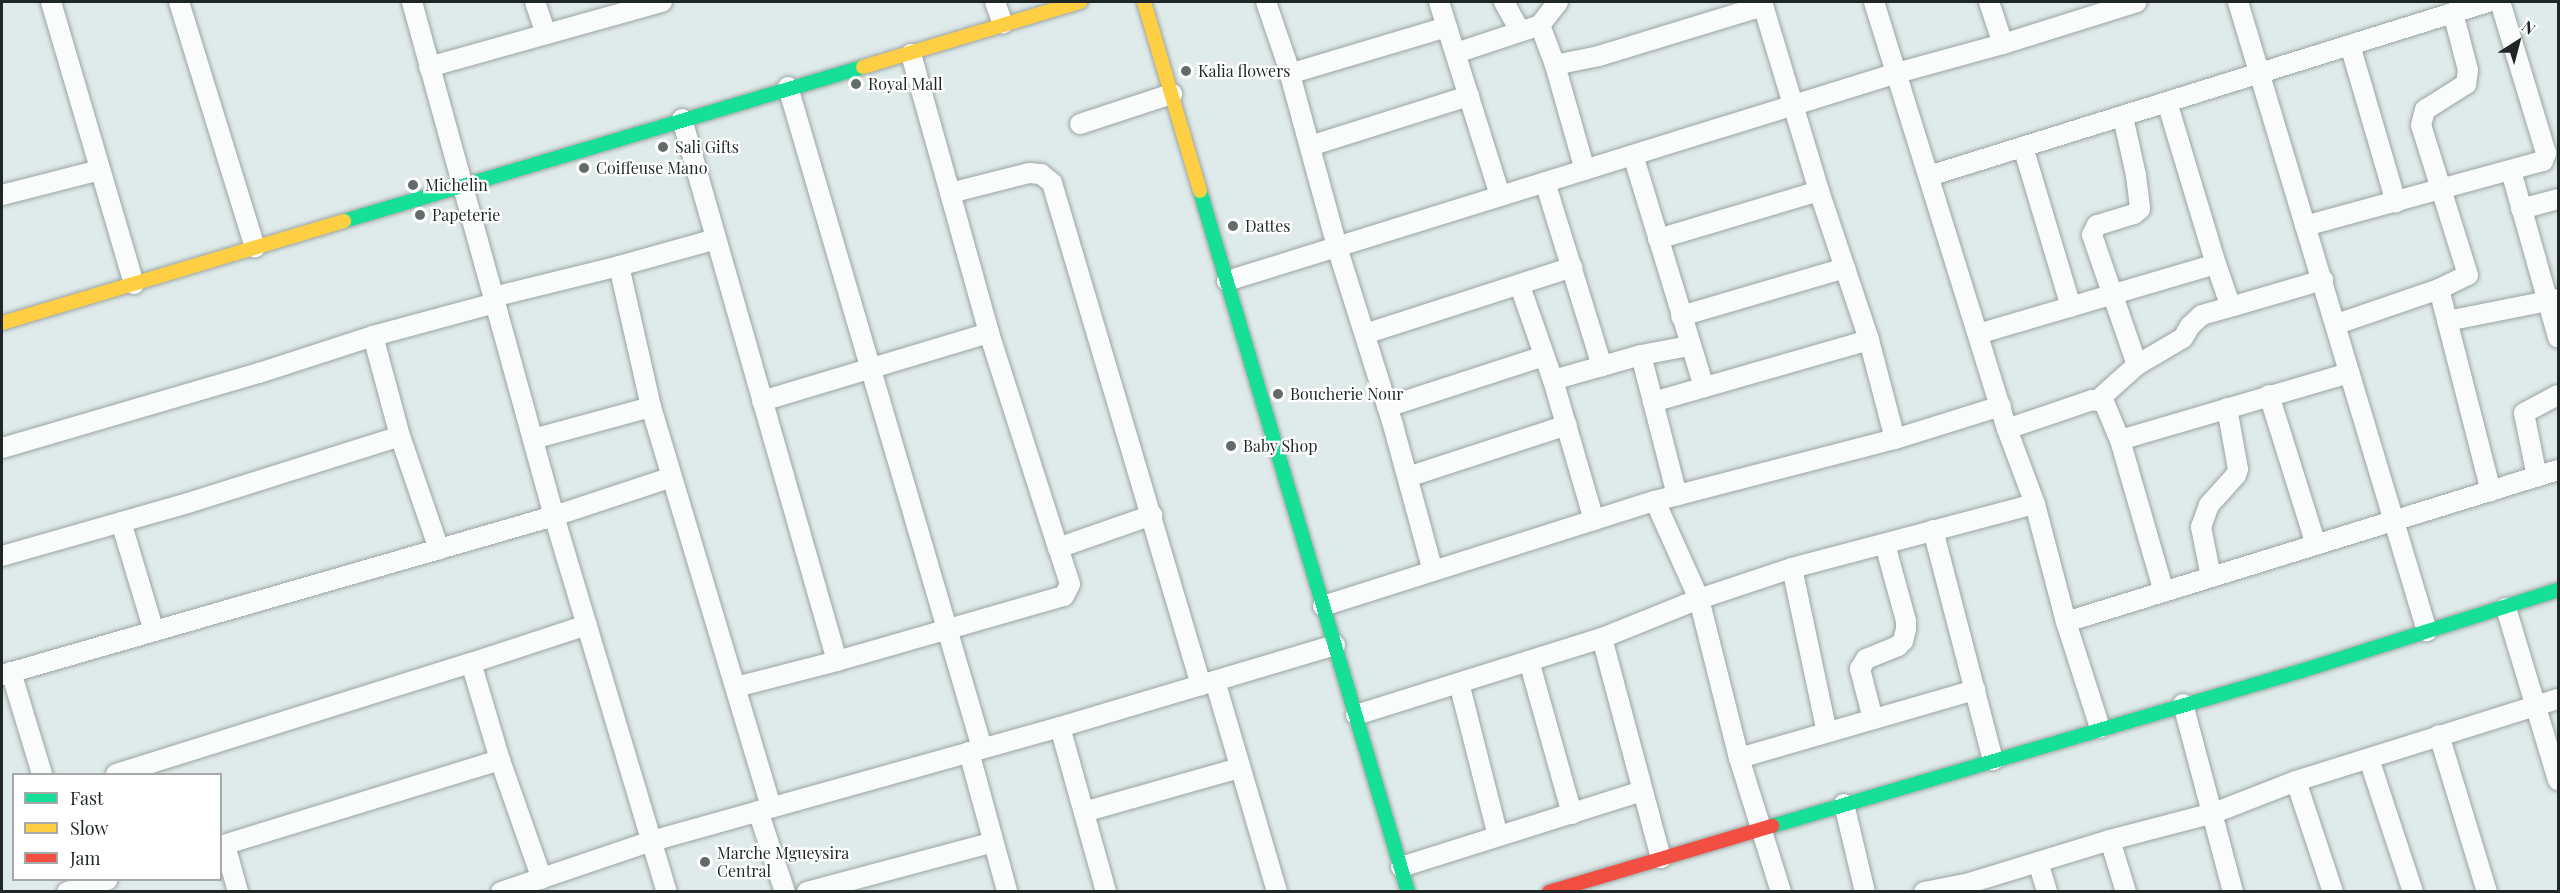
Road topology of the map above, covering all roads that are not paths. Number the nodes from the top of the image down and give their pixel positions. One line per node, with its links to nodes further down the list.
1 (51, 2): 46 (street)
2 (179, 2): 64 (street)
3 (412, 2): 31 (street)
4 (535, 2): 25 (street)
5 (662, 2): 25 (street)
6 (995, 2): 21 (street)
7 (1080, 2): 21 (street)
8 (1144, 2): 36 (street)
9 (1266, 2): 34 (street)
10 (1439, 2): 23 (street)
11 (1504, 2): 24 (street)
12 (1558, 2): 22 (street)
13 (1874, 2): 32 (street)
14 (1989, 2): 26 (street)
15 (2137, 2): 26 (street)
16 (2238, 2): 33 (street)
17 (2488, 2): 20 (street)
18 (2500, 2): 48 (street)
19 (1762, 4): 30 (street); 39 (street)
20 (2453, 13): 27 (street); 52 (street)
21 (1003, 24): 29 (street)
22 (1540, 25): 24 (street); 30 (street)
23 (1447, 27): 28 (street); 34 (street)
24 (1520, 31): 28 (street)
25 (546, 34): 31 (street)
26 (2003, 44): 32 (street)
27 (2350, 45): 33 (street); 58 (street)
28 (1456, 53): 37 (street)
29 (911, 54): 35 (street); 54 (street)
30 (1555, 65): 47 (street)
31 (429, 67): 51 (street)
32 (1897, 73): 39 (street); 49 (street)
33 (2259, 73): 38 (street); 60 (street)
34 (1289, 74): 43 (street)
35 (788, 87): 41 (street); 94 (street)
36 (1172, 94): 42 (street); 70 (street)
37 (1469, 96): 43 (street); 56 (street)
38 (2167, 102): 40 (street); 65 (street)
39 (1793, 105): 45 (street); 53 (street)
40 (2122, 117): 44 (street); 74 (street)
41 (682, 119): 51 (street); 61 (street)
42 (1080, 124)
43 (1310, 147): 63 (street)
44 (2023, 147): 49 (street); 78 (street)
45 (1633, 155): 47 (street); 62 (street)
46 (100, 170): 55 (street); 71 (street)
47 (1585, 170): 50 (street)
48 (2511, 171): 52 (street); 59 (street)
49 (1929, 176): 85 (street)
50 (1545, 182): 56 (street); 67 (street)
51 (461, 184): 64 (street); 75 (street)
52 (2442, 190): 58 (street); 73 (street)
53 (1819, 191): 62 (street); 68 (street)
54 (950, 193): 83 (street); 122 (street)
55 (2, 195)
56 (1500, 196): 63 (street)
57 (2559, 199): 59 (street)
58 (2396, 202): 60 (street)
59 (2521, 209): 76 (street)
60 (2305, 226): 69 (street)
61 (716, 239): 66 (street); 101 (street)
62 (1658, 239): 79 (street)
63 (1337, 247): 70 (street); 84 (street)
64 (255, 248): 71 (street)
65 (2216, 264): 74 (street); 77 (street)
66 (619, 266): 75 (street); 103 (street)
67 (1572, 267): 72 (street); 93 (street)
68 (1845, 268): 79 (street); 88 (street)
69 (2323, 280): 77 (street); 82 (street)
70 (1227, 281): 139 (street)
71 (134, 284): 81 (street)
72 (1520, 286): 84 (street); 91 (street)
73 (2439, 290): 80 (street); 82 (street)
74 (2111, 295): 78 (street); 92 (street)
75 (494, 300): 86 (street); 111 (street)
76 (2553, 301): 80 (street); 87 (street)
77 (2234, 306): 92 (street)
78 (2071, 307): 85 (street)
79 (1681, 316): 89 (street)
80 (2447, 321): 118 (street)
81 (2, 323)
82 (2337, 324): 95 (street)
83 (989, 333): 94 (street); 130 (street)
84 (1365, 334): 105 (street)
85 (1978, 334): 104 (street)
86 (373, 336): 109 (street); 113 (street)
87 (2559, 337)
88 (1869, 340): 97 (street); 110 (street)
89 (1689, 346): 90 (street); 97 (street)
90 (1641, 355): 93 (street); 102 (street)
91 (1545, 356): 96 (street); 105 (street)
92 (2137, 364): 100 (street)
93 (1602, 366): 96 (street)
94 (871, 368): 101 (street); 143 (street)
95 (2349, 372): 98 (street); 125 (street)
96 (1553, 380): 107 (street)
97 (1704, 387): 102 (street)
98 (2269, 395): 106 (street); 129 (street)
99 (2559, 395): 117 (street)
100 (2098, 400): 108 (street); 112 (street)
101 (762, 401): 148 (street)
102 (1653, 402): 119 (street)
103 (651, 406): 111 (street); 115 (street)
104 (2001, 406): 108 (street); 110 (street)
105 (1387, 407): 116 (street)
106 (2227, 408): 112 (street); 135 (street)
107 (1567, 425): 116 (street); 124 (street)
108 (2007, 429): 121 (street)
109 (400, 436): 126 (street); 131 (street)
110 (1895, 438): 119 (street)
111 (533, 439): 123 (street)
112 (2120, 440): 137 (street)
113 (2, 447)
114 (2559, 470): 117 (street)
115 (672, 477): 123 (street); 154 (street)
116 (1408, 477): 134 (street)
117 (2537, 477): 118 (street)
118 (2491, 491): 125 (street)
119 (1677, 495): 120 (street)
120 (1655, 501): 124 (street); 138 (street)
121 (2035, 504): 127 (street); 141 (street)
122 (1152, 515): 130 (street); 152 (street)
123 (554, 516): 131 (street); 142 (street)
124 (1594, 520): 134 (street)
125 (2392, 521): 129 (street); 145 (street)
126 (121, 522): 132 (street); 144 (street)
127 (1933, 530): 128 (street); 155 (street)
128 (1884, 544): 133 (street); 160 (street)
129 (2316, 545): 135 (street)
130 (1058, 548): 143 (street)
131 (439, 549): 144 (street)
132 (2, 556)
133 (1792, 568): 138 (street); 163 (street)
134 (1433, 571): 139 (street)
135 (2211, 577): 137 (street)
136 (2559, 591): 140 (street)
137 (2164, 592): 141 (street)
138 (1699, 599): 146 (street); 166 (street)
139 (1323, 606): 147 (street)
140 (2506, 608): 145 (street); 158 (street)
141 (2066, 622): 162 (street)
142 (587, 625): 150 (street); 184 (street)
143 (948, 630): 148 (street); 165 (street)
144 (154, 631): 151 (street)
145 (2427, 631): 157 (street)
146 (1602, 638): 149 (street); 175 (street)
147 (1335, 645): 152 (street); 159 (street)
148 (837, 661): 154 (street)
149 (1529, 661): 153 (street); 180 (street)
150 (471, 663): 168 (street); 172 (street)
151 (6, 673): 171 (street)
152 (1208, 683): 161 (street); 170 (street)
153 (1459, 683): 159 (street); 182 (street)
154 (736, 687): 177 (street)
155 (1975, 690): 160 (street); 169 (street)
156 (2559, 699): 158 (street)
157 (2183, 704): 162 (street); 179 (street)
158 (2534, 705): 164 (street); 173 (street)
159 (1356, 715): 189 (street)
160 (1873, 719): 163 (street)
161 (1060, 727): 165 (street); 178 (street)
162 (2100, 728): 169 (street)
163 (1827, 732): 166 (street)
164 (2439, 735): 167 (street); 212 (street)
165 (975, 750): 177 (street); 185 (street)
166 (1738, 758): 181 (street)
167 (2368, 759): 174 (street); 211 (street)
168 (500, 760): 186 (street); 191 (street)
169 (1993, 760): 176 (street)
170 (1239, 768): 178 (street); 201 (street)
171 (42, 773)
172 (119, 773)
173 (2559, 780)
174 (2296, 781): 179 (street); 210 (street)
175 (1642, 791): 180 (street); 187 (street)
176 (1844, 804): 181 (street); 205 (street)
177 (764, 809): 184 (street); 197 (street)
178 (1084, 812): 200 (street)
179 (2214, 813): 183 (street); 209 (street)
180 (1572, 814): 182 (street)
181 (1761, 828): 187 (street); 204 (street)
182 (1498, 836): 189 (street)
183 (2110, 840): 188 (street); 208 (street)
184 (652, 841): 191 (street); 196 (street)
185 (993, 842): 198 (street); 199 (street)
186 (223, 845): 194 (street)
187 (1661, 858): 203 (street)
188 (2038, 862): 193 (street); 207 (street)
189 (1401, 867): 202 (street)
190 (97, 881): 192 (street)
191 (536, 884): 195 (street)
192 (73, 886)
193 (1967, 888): 206 (street)
194 (238, 891)
195 (501, 891)
196 (667, 891)
197 (785, 891)
198 (807, 891)
199 (1007, 891)
200 (1106, 891)
201 (1277, 891)
202 (1408, 891)
203 (1549, 891)
204 (1781, 891)
205 (1864, 891)
206 (1924, 891)
207 (2047, 891)
208 (2126, 891)
209 (2233, 891)
210 (2333, 891)
211 (2413, 891)
212 (2487, 891)

